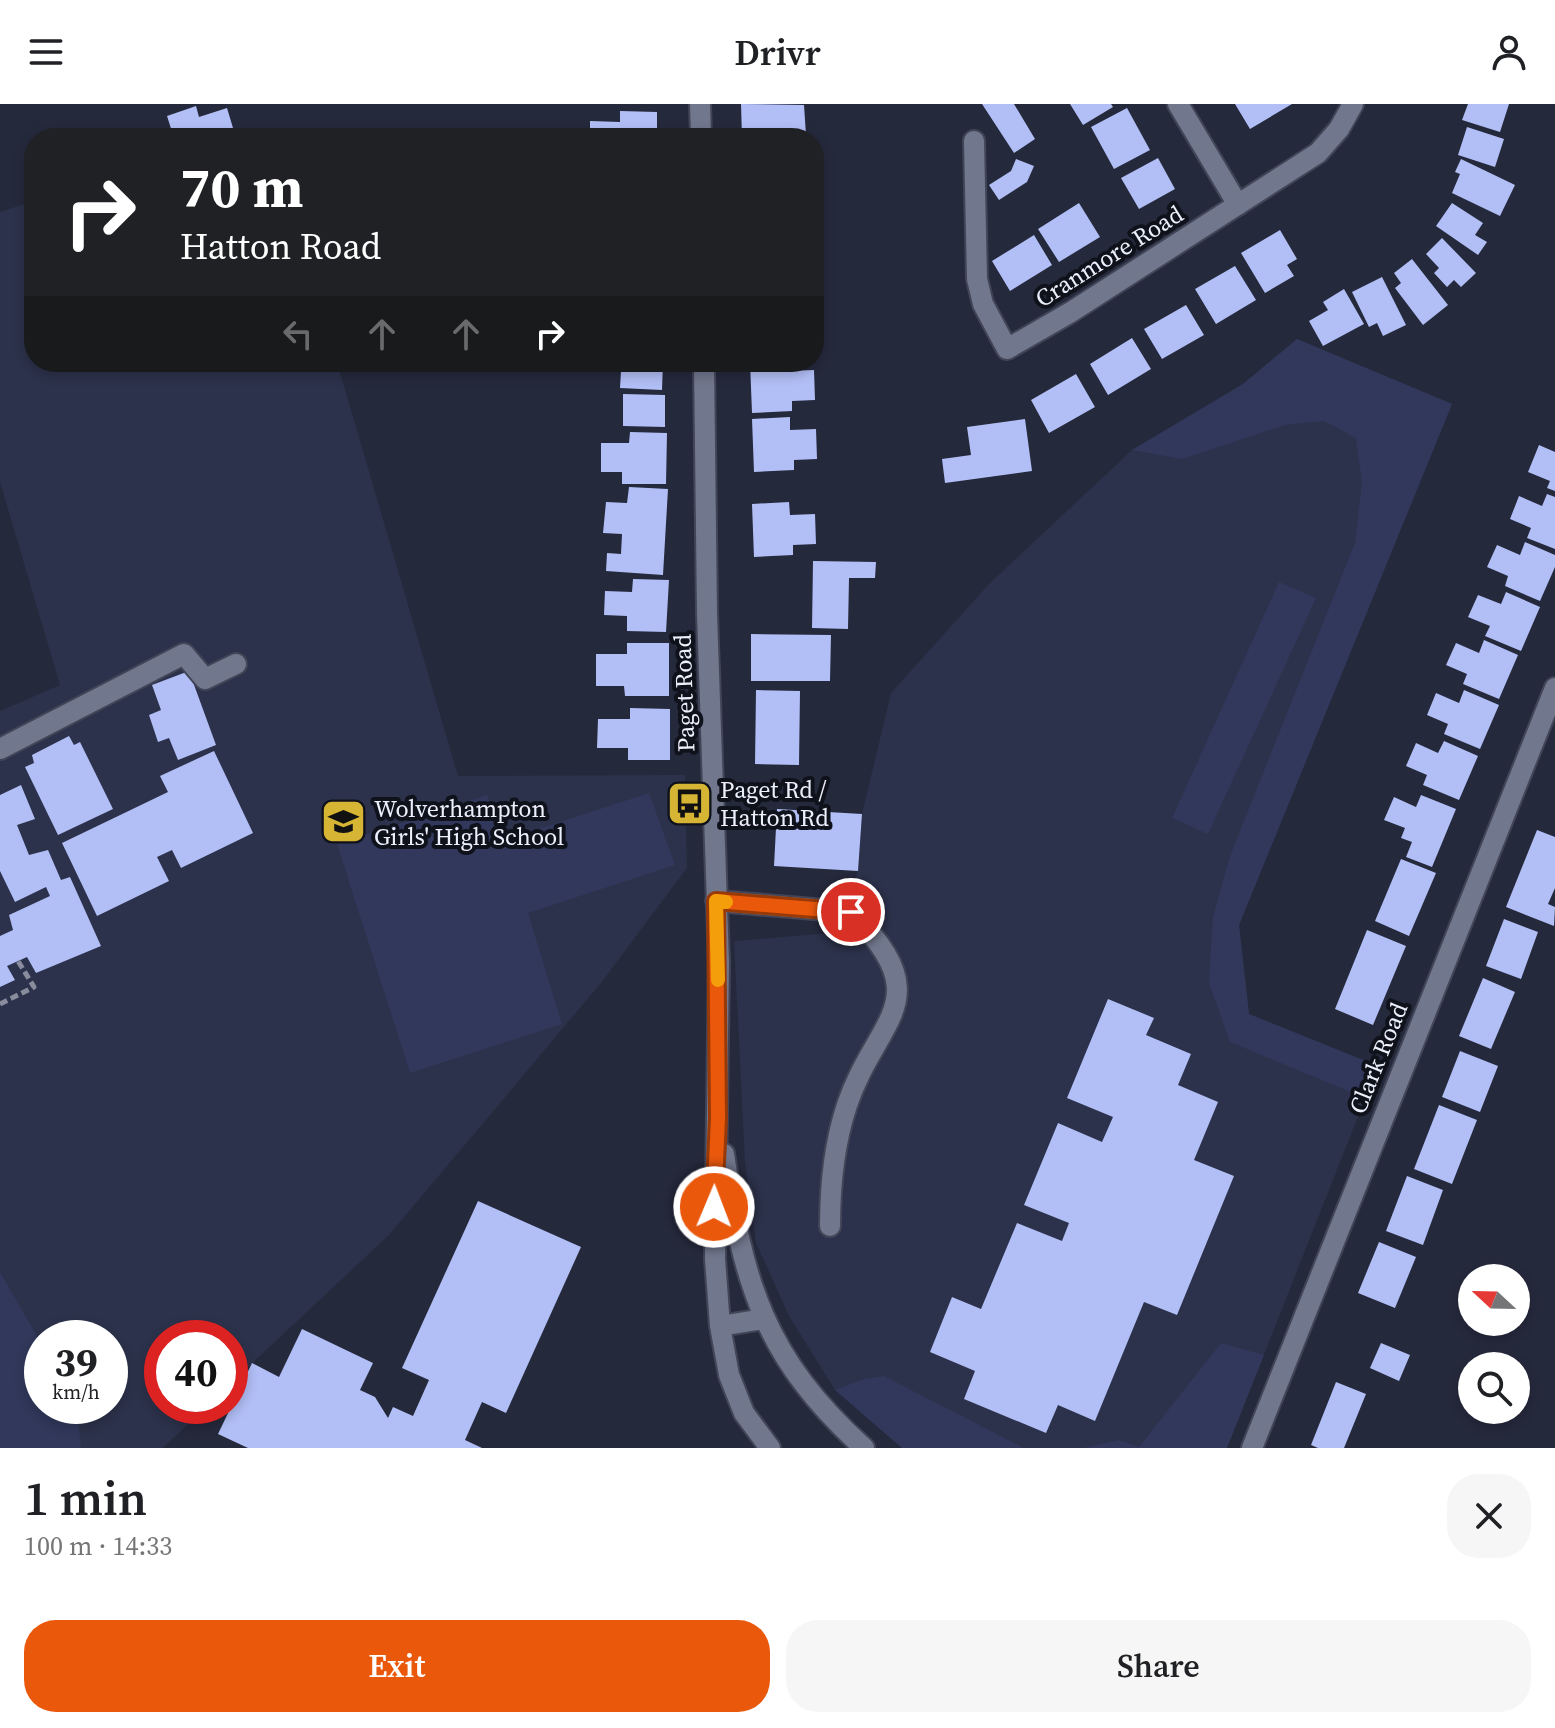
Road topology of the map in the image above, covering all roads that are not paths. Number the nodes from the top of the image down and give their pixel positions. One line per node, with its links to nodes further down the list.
1 (700, 104): 4 (street)
2 (1178, 104): 6 (street)
3 (1353, 104): 6 (street, Cranmore Road)
4 (701, 128)
5 (974, 141): 6 (street, Cranmore Road)
6 (1238, 205)
7 (704, 372): 11 (street, Paget Road)
8 (236, 664): 10 (street)
9 (1555, 688): 18 (street, Clark Road)
10 (0, 749)
11 (716, 901): 12 (street, Paget Road); 13 (street)
12 (718, 1118): 14 (street, Paget Road); 15 (street, Paget Road)
13 (830, 1226)
14 (763, 1319): 15 (street); 17 (street, Paget Road)
15 (720, 1326): 16 (street, Paget Road)
16 (770, 1448)
17 (864, 1448)
18 (1252, 1448)

